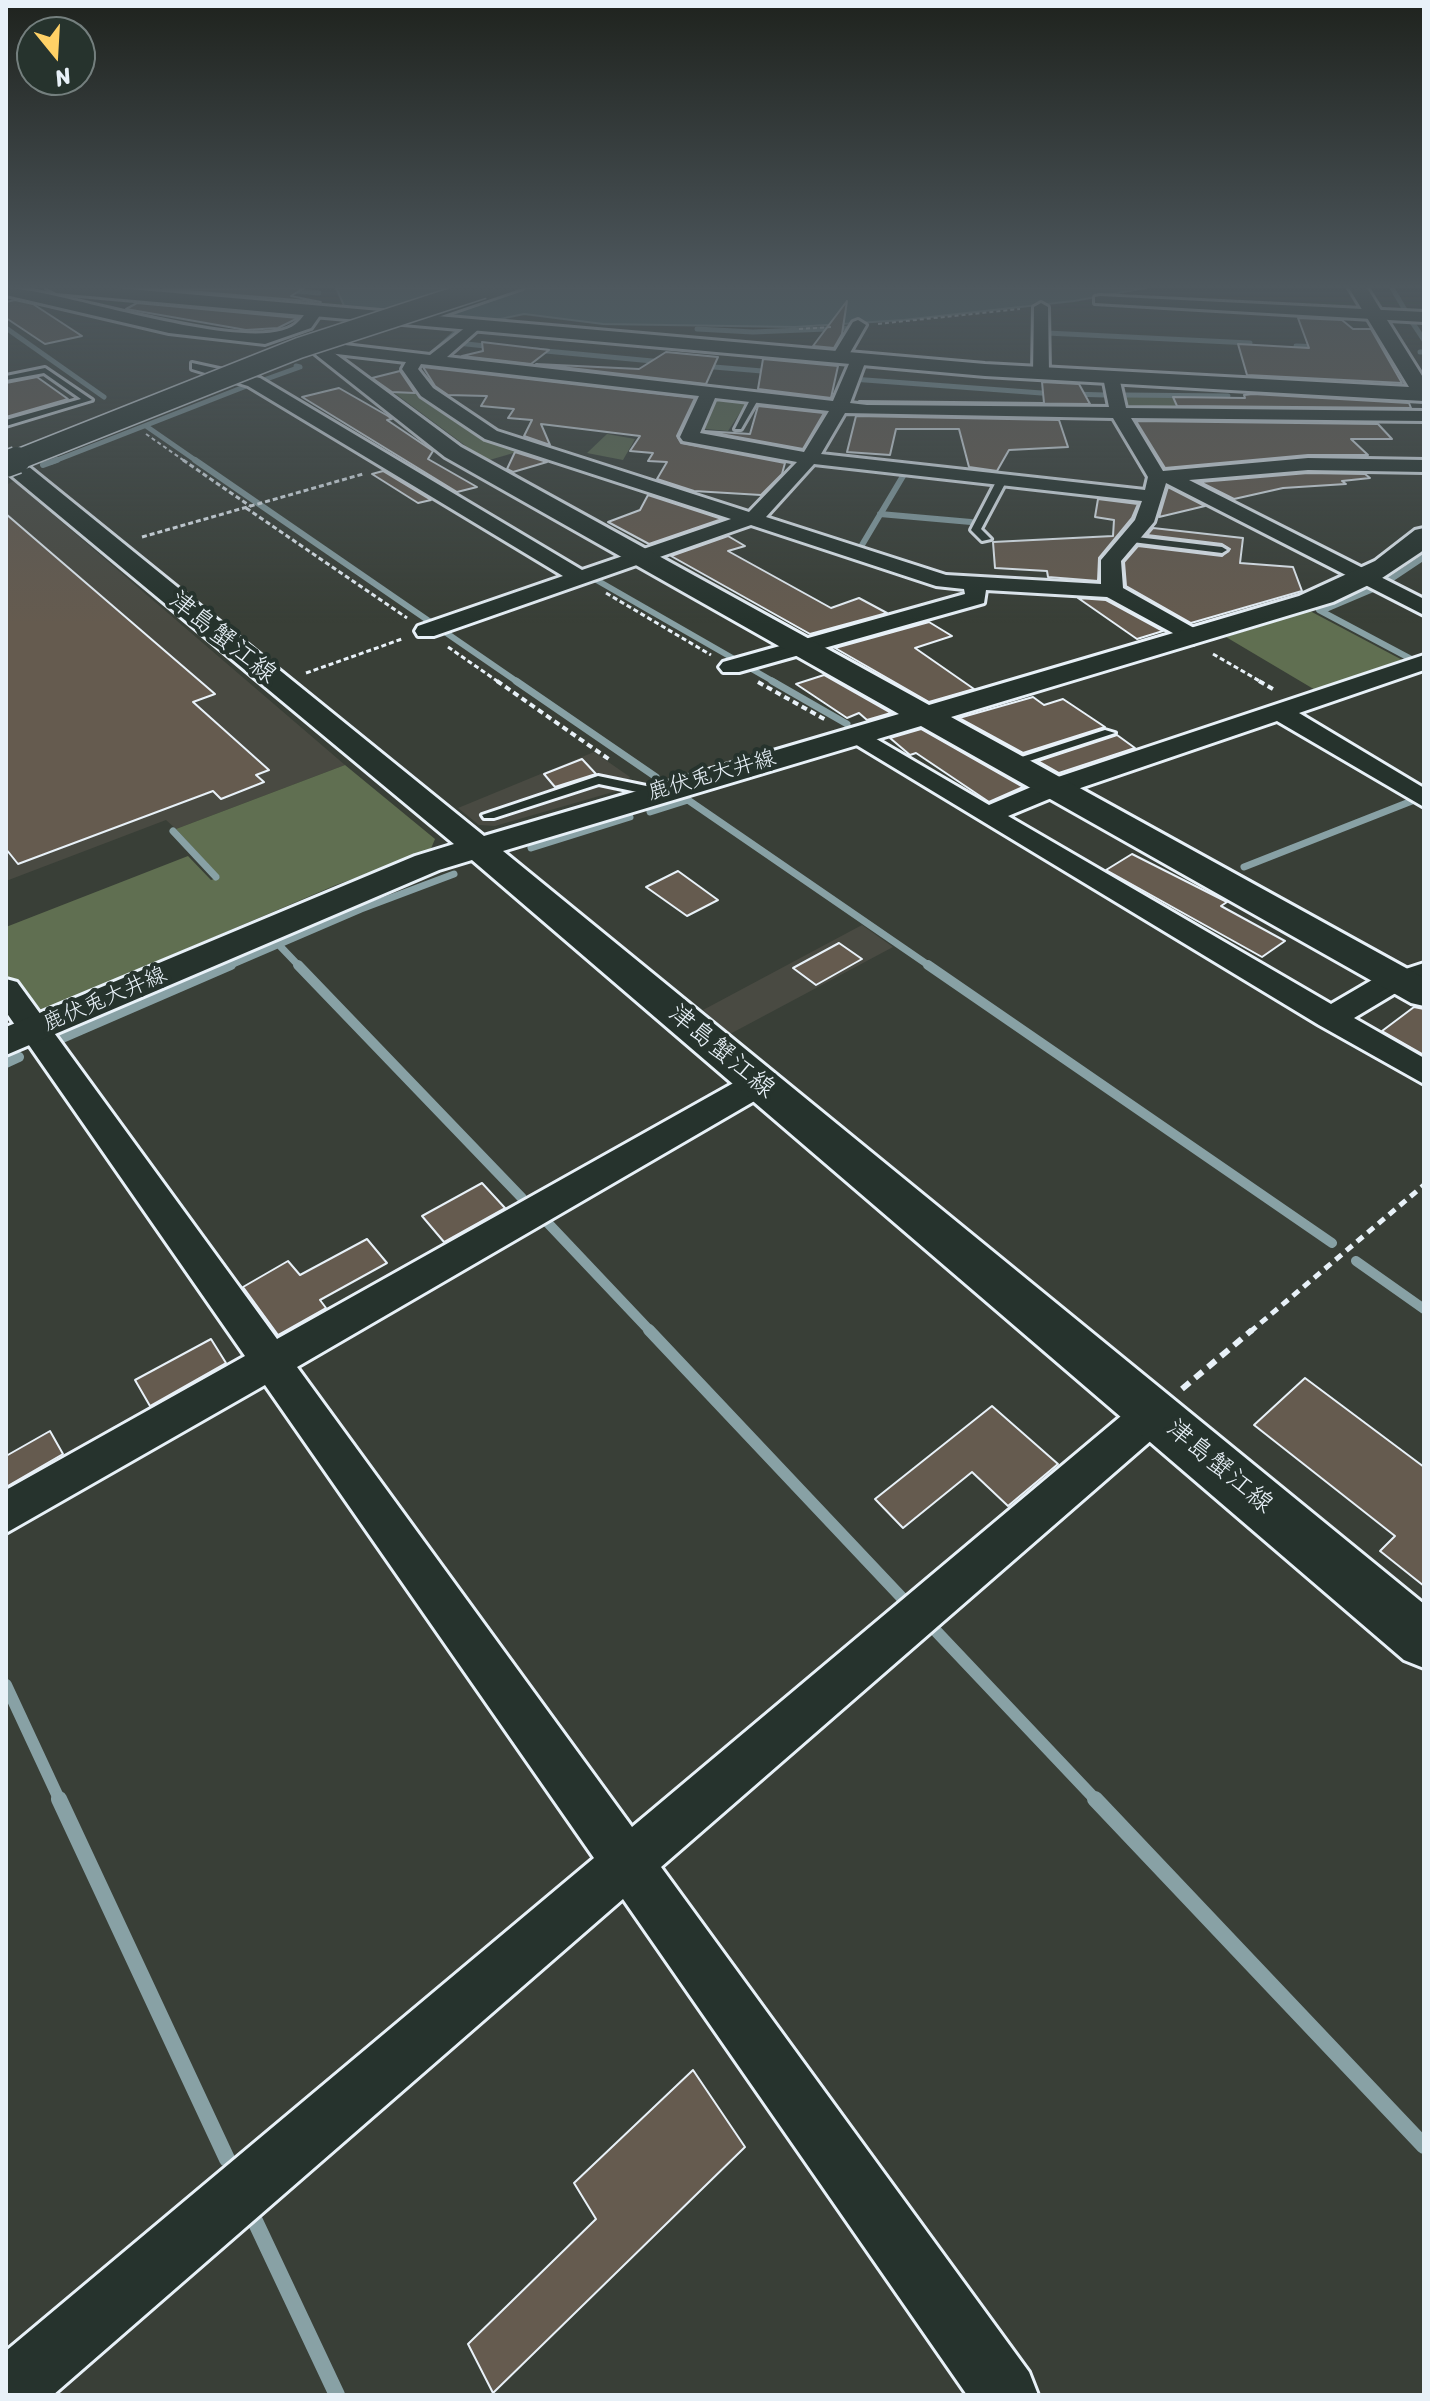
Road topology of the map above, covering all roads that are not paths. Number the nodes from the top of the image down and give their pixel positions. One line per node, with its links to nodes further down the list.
1 (88, 400): 16 (lane)
2 (155, 400): 19 (main road)
3 (167, 400): 19 (main road, bridge)
4 (183, 400): 19 (main road)
5 (285, 400): 29 (street)
6 (388, 400): 28 (main road)
7 (439, 400): 23 (street)
8 (706, 400): 18 (street)
9 (754, 400): 17 (lane)
10 (772, 400): 13 (street)
11 (841, 400): 13 (street)
12 (1116, 400): 14 (street)
13 (839, 408): 14 (street); 18 (street)
14 (1118, 411): 15 (street); 22 (street)
15 (1424, 416)
16 (6, 423)
17 (738, 427)
18 (808, 458): 21 (street); 23 (street)
19 (8, 463): 47 (main road, 津島蟹江線)
20 (1424, 466): 22 (street)
21 (1002, 480): 22 (street); 25 (lane)
22 (1159, 483): 26 (street); 30 (street)
23 (753, 517): 28 (street); 31 (street)
24 (1424, 535): 30 (main road, 鹿伏兎大井線)
25 (986, 539)
26 (1128, 539): 27 (lane); 32 (street)
27 (1222, 550)
28 (640, 557): 29 (street); 36 (main road)
29 (589, 575): 34 (street)
30 (1363, 578): 33 (street); 35 (main road, 鹿伏兎大井線)
31 (974, 583): 32 (street); 36 (street)
32 (1112, 588): 35 (street)
33 (1424, 608)
34 (432, 629)
35 (1193, 637): 40 (main road, 鹿伏兎大井線)
36 (798, 646): 38 (street); 40 (main road)
37 (1424, 662): 39 (street)
38 (738, 664)
39 (1288, 709): 44 (street); 45 (street)
40 (921, 715): 42 (main road, 鹿伏兎大井線); 43 (main road)
41 (1109, 733): 43 (lane)
42 (852, 735): 46 (street); 47 (main road, 鹿伏兎大井線)
43 (1009, 763): 44 (main road)
44 (1053, 789): 46 (street); 48 (main road)
45 (1424, 799)
46 (993, 812): 50 (street)
47 (482, 831): 51 (main road, 鹿伏兎大井線); 53 (main road, 津島蟹江線)
48 (1417, 983): 50 (street)
49 (6, 989): 51 (street)
50 (1335, 1014): 52 (street)
51 (20, 1036): 54 (street)
52 (1424, 1073)
53 (758, 1084): 54 (street); 55 (main road, 津島蟹江線)
54 (270, 1360): 56 (street); 58 (street)
55 (1154, 1413): 57 (main road, 津島蟹江線); 58 (street)
56 (6, 1513)
57 (1424, 1640)
58 (627, 1862): 59 (street); 60 (street)
59 (6, 2393)
60 (1006, 2395)

